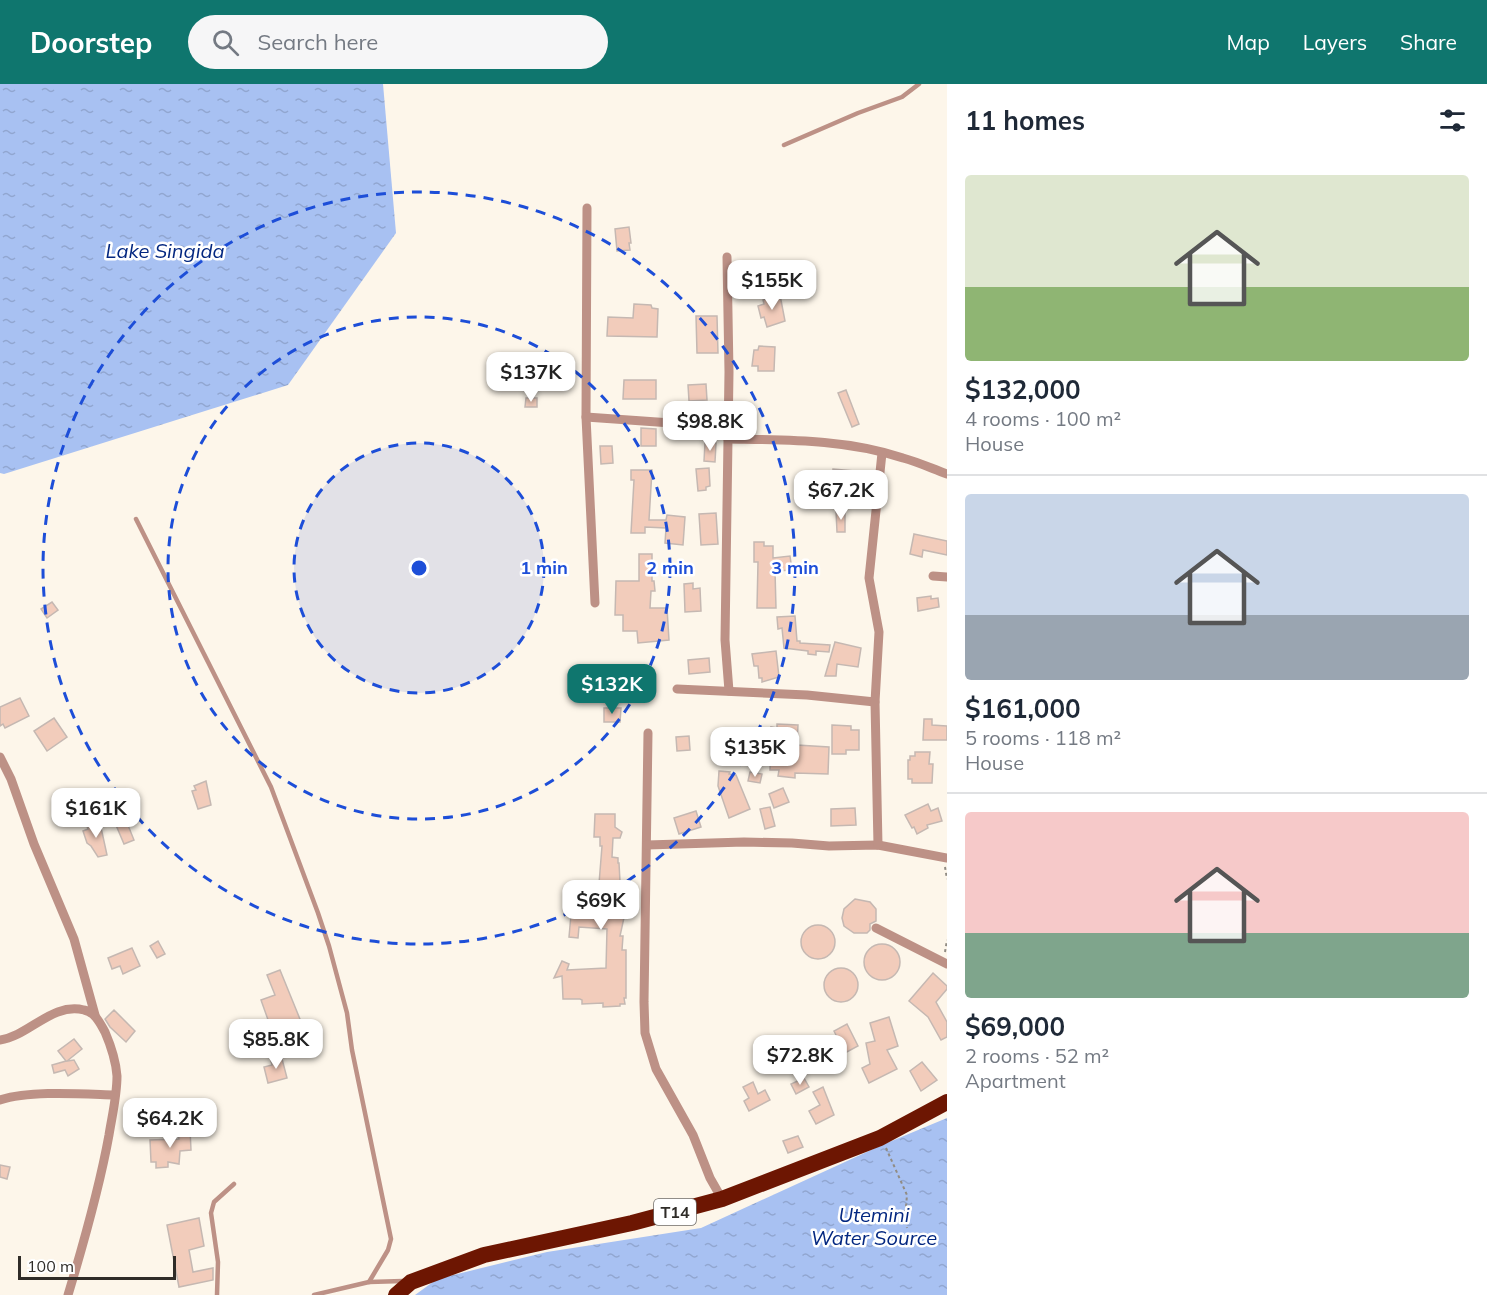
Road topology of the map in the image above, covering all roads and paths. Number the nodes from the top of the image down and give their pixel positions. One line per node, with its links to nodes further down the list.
1 (920, 84): 2 (lane)
2 (784, 146)
3 (587, 208): 5 (street)
4 (727, 257): 6 (street)
5 (586, 417): 6 (street); 13 (street)
6 (728, 427): 7 (street)
7 (728, 439): 8 (street); 15 (street)
8 (882, 453): 9 (street); 16 (street)
9 (947, 474)
10 (136, 519): 35 (lane)
11 (933, 576): 12 (street)
12 (947, 577)
13 (595, 603)
14 (676, 689): 15 (street)
15 (729, 692): 16 (street)
16 (875, 702): 20 (street)
17 (648, 733): 19 (street)
18 (0, 757): 26 (street)
19 (647, 845): 20 (street); 33 (street)
20 (878, 845): 21 (street)
21 (947, 858)
22 (876, 928): 25 (street)
23 (947, 940): 24 (path)
24 (945, 954)
25 (947, 964)
26 (95, 1015): 27 (street); 28 (street)
27 (0, 1040)
28 (115, 1095): 29 (street); 37 (street)
29 (0, 1100)
30 (947, 1102): 31 (highway, T14)
31 (880, 1138): 33 (highway, T14); 34 (path)
32 (234, 1184): 38 (lane)
33 (722, 1199): 36 (highway, T14)
34 (907, 1228)
35 (369, 1282): 36 (lane); 39 (lane)
36 (411, 1282): 40 (highway, T14)
37 (68, 1295)
38 (216, 1295)
39 (314, 1295)
40 (396, 1295)

